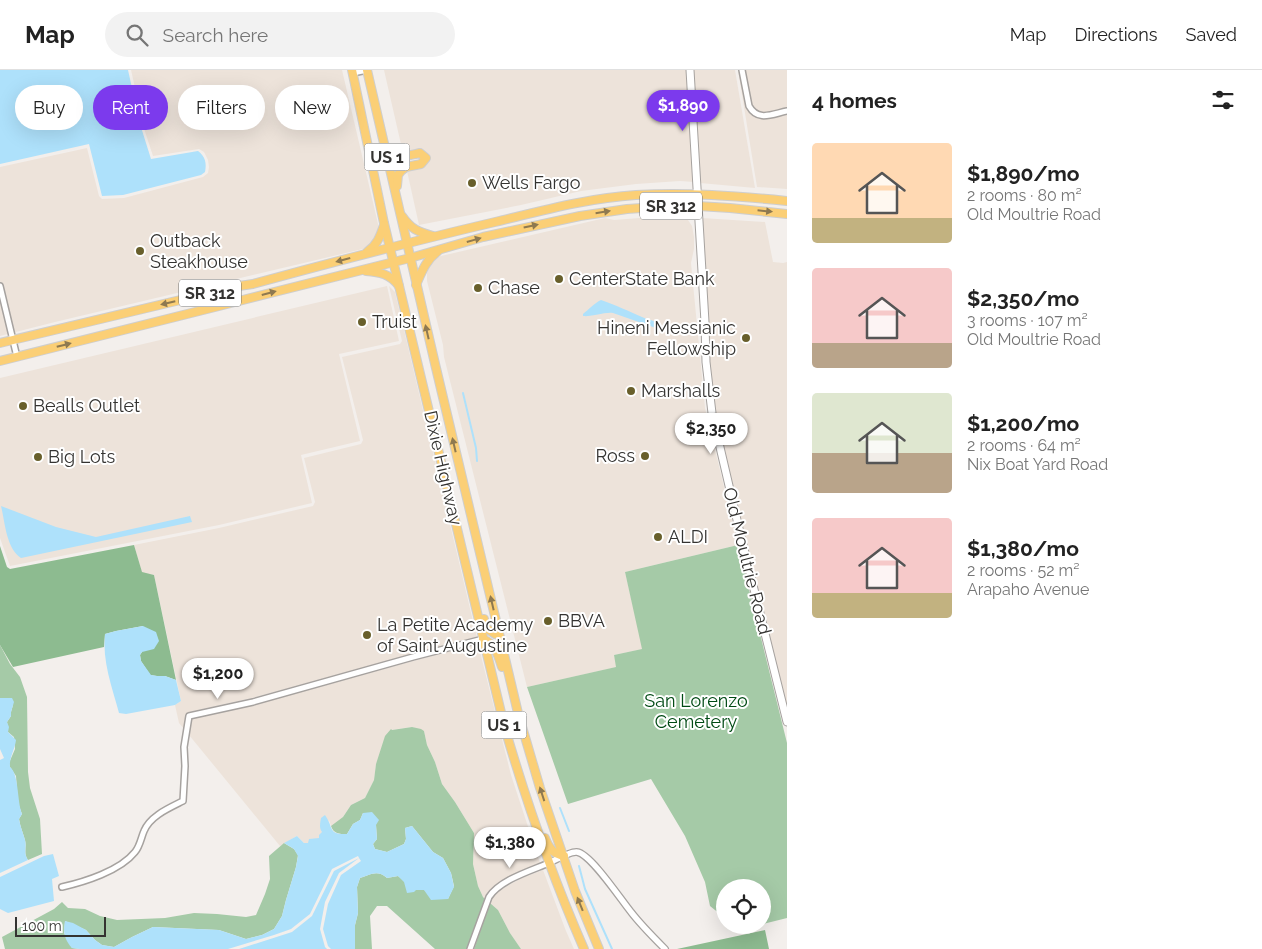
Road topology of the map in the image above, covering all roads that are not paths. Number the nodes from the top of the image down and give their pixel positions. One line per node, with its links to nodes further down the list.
1 (367, 70): 4 (street); 6 (main road, Dixie Highway / US 1)
2 (690, 70): 8 (main road, Old Moultrie Road)
3 (742, 70): 5 (street)
4 (352, 72): 15 (main road, Dixie Highway / US 1)
5 (787, 111)
6 (384, 145): 7 (main road, Dixie Highway / US 1); 7 (main road)
7 (396, 192): 12 (main road, Dixie Highway / US 1)
8 (697, 194): 9 (main road, SR 312); 10 (main road, Old Moultrie Road); 11 (main road, SR 312)
9 (787, 201)
10 (698, 206): 13 (main road, SR 312, one-way to 13); 14 (main road, SR 312, one-way to 10); 38 (main road, Old Moultrie Road)
11 (552, 209): 14 (main road); 16 (main road, SR 312)
12 (400, 214): 16 (main road); 17 (main road, Dixie Highway / US 1)
13 (787, 214)
14 (555, 221): 19 (main road, SR 312, one-way to 14)
15 (384, 223): 18 (main road, Dixie Highway / US 1); 20 (main road)
16 (435, 236): 17 (main road, SR 312)
17 (407, 244): 18 (main road, SR 312); 21 (main road, Dixie Highway / US 1)
18 (390, 248): 20 (main road, SR 312); 22 (main road, Dixie Highway / US 1)
19 (444, 248): 21 (main road, SR 312); 25 (main road)
20 (365, 254): 24 (main road, SR 312, one-way to 24)
21 (410, 258): 22 (main road, SR 312); 25 (main road, Dixie Highway / US 1)
22 (394, 262): 23 (main road, SR 312); 27 (main road, Dixie Highway / US 1)
23 (359, 270): 27 (main road); 28 (main road, SR 312, one-way to 23)
24 (253, 284): 28 (main road); 29 (main road, SR 312, one-way to 29)
25 (416, 285): 34 (main road, Dixie Highway / US 1, one-way to 25)
26 (0, 286): 29 (street)
27 (400, 288): 33 (main road, Dixie Highway / US 1)
28 (220, 306): 31 (main road, SR 312, one-way to 28)
29 (13, 340): 30 (main road, SR 312); 31 (street)
30 (0, 343)
31 (17, 357): 32 (main road, SR 312)
32 (0, 361)
33 (455, 520): 35 (main road); 36 (main road, Dixie Highway / US 1)
34 (496, 619): 35 (main road); 39 (main road, Dixie Highway / US 1)
35 (495, 634): 36 (main road)
36 (483, 639): 37 (main road, Dixie Highway / US 1); 39 (main road); 42 (street)
37 (493, 679): 40 (main road); 41 (main road, Dixie Highway / US 1)
38 (787, 722)
39 (522, 729): 40 (main road, Dixie Highway / US 1, one-way to 39)
40 (564, 856): 41 (street); 45 (main road, US 1, one-way to 40); 46 (street)
41 (549, 863): 43 (street); 44 (main road, US 1)
42 (62, 887)
43 (470, 949)
44 (584, 949)
45 (599, 949)
46 (665, 949)

